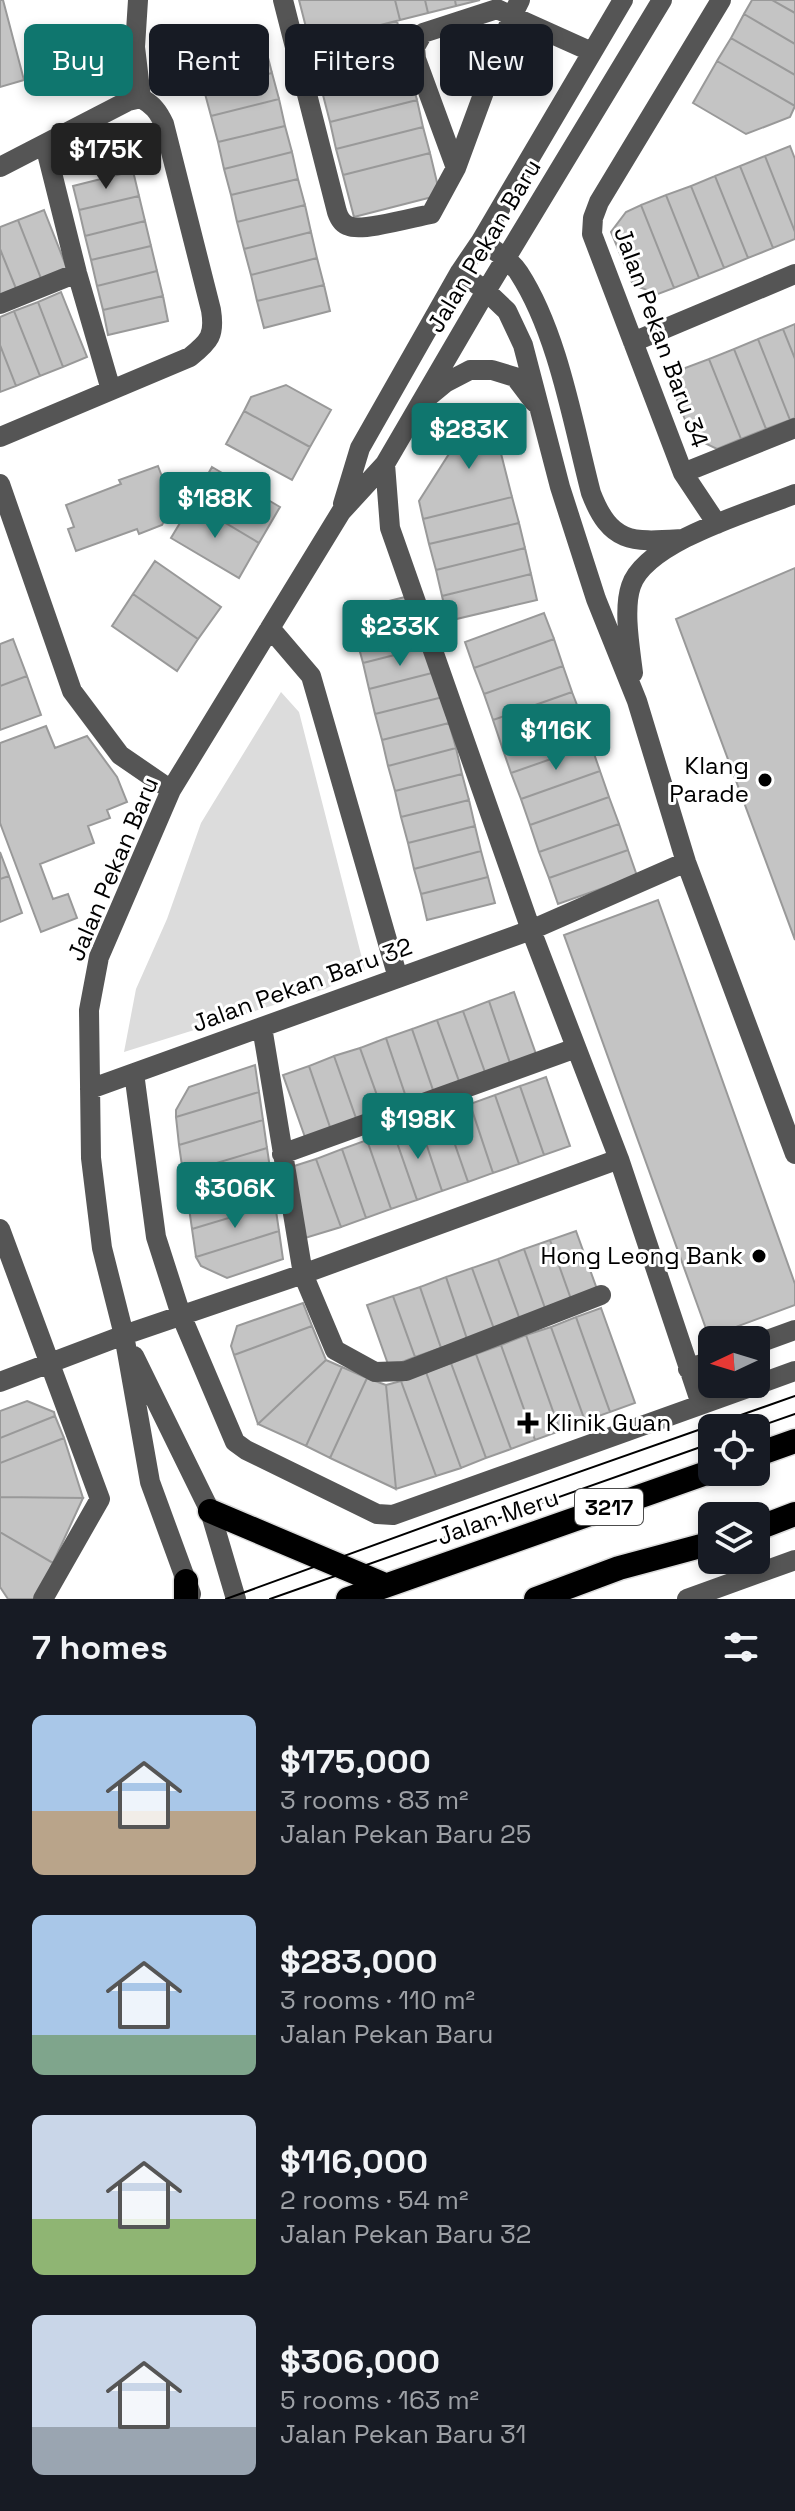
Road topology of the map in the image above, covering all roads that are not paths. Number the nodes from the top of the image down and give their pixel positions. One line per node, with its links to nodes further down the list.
1 (137, 0): 8 (street)
2 (283, 0): 11 (street)
3 (623, 0): 7 (street, Jalan Pekan Baru)
4 (662, 0): 13 (street, Jalan Pekan Baru)
5 (721, 0): 19 (street, Jalan Pekan Baru 34)
6 (516, 8): 7 (street); 11 (street); 11 (street)
7 (592, 52): 12 (street, Jalan Pekan Baru)
8 (141, 98): 9 (street); 20 (street)
9 (45, 145): 10 (street); 15 (street)
10 (0, 167)
11 (456, 168)
12 (481, 241): 13 (street); 14 (street, Jalan Pekan Baru)
13 (507, 260): 17 (street, Jalan Pekan Baru); 31 (street)
14 (460, 272): 17 (street); 29 (street, Jalan Pekan Baru)
15 (77, 273): 18 (street); 20 (street)
16 (795, 274): 19 (street)
17 (486, 291): 21 (street, Jalan Pekan Baru); 22 (street)
18 (0, 304)
19 (633, 342): 26 (street, Jalan Pekan Baru 34)
20 (111, 390): 24 (street)
21 (420, 402): 22 (street); 25 (street, Jalan Pekan Baru)
22 (542, 412): 33 (street)
23 (795, 428): 26 (street)
24 (0, 437)
25 (385, 464): 29 (street, Jalan Pekan Baru); 36 (street)
26 (683, 473): 30 (street, Jalan Pekan Baru 34)
27 (0, 484): 34 (street)
28 (795, 494): 30 (street)
29 (341, 512): 32 (street, Jalan Pekan Baru)
30 (717, 524): 31 (street)
31 (683, 539): 33 (street)
32 (270, 628): 34 (street, Jalan Pekan Baru); 37 (street)
33 (637, 701): 35 (street)
34 (171, 790): 41 (street, Jalan Pekan Baru)
35 (686, 862): 36 (street, Jalan Pekan Baru 32); 42 (street)
36 (531, 930): 37 (street, Jalan Pekan Baru 32); 39 (street)
37 (398, 978): 38 (street, Jalan Pekan Baru 32)
38 (262, 1027): 40 (street, Jalan Pekan Baru 32); 43 (street)
39 (576, 1048): 43 (street); 44 (street)
40 (134, 1073): 41 (street, Jalan Pekan Baru 32); 48 (street)
41 (90, 1089): 50 (street, Jalan Pekan Baru)
42 (793, 1142)
43 (282, 1154): 46 (street)
44 (619, 1159): 46 (street); 54 (street)
45 (0, 1229): 52 (street)
46 (303, 1274): 47 (street); 48 (street)
47 (601, 1295)
48 (181, 1315): 50 (street); 57 (street)
49 (795, 1330): 51 (street)
50 (124, 1335): 52 (street); 61 (street, Jalan Pekan Baru); 67 (street, Jalan Pekan Baru)
51 (770, 1339)
52 (49, 1363): 56 (street); 68 (street)
53 (698, 1365): 54 (street)
54 (688, 1369): 57 (street)
55 (795, 1371): 57 (street)
56 (0, 1382)
57 (701, 1404)
58 (795, 1441): 59 (highway)
59 (770, 1450)
60 (698, 1476): 66 (highway, Jalan Meru / 3217)
61 (210, 1511): 66 (highway); 69 (street, Jalan Pekan Baru)
62 (795, 1514): 63 (highway)
63 (770, 1524)
64 (698, 1547): 71 (highway, 3217)
65 (795, 1560): 72 (street)
66 (385, 1585): 70 (highway, Jalan Meru / 3217)
67 (188, 1593)
68 (43, 1599)
69 (236, 1599)
70 (348, 1599)
71 (536, 1599)
72 (687, 1599)

